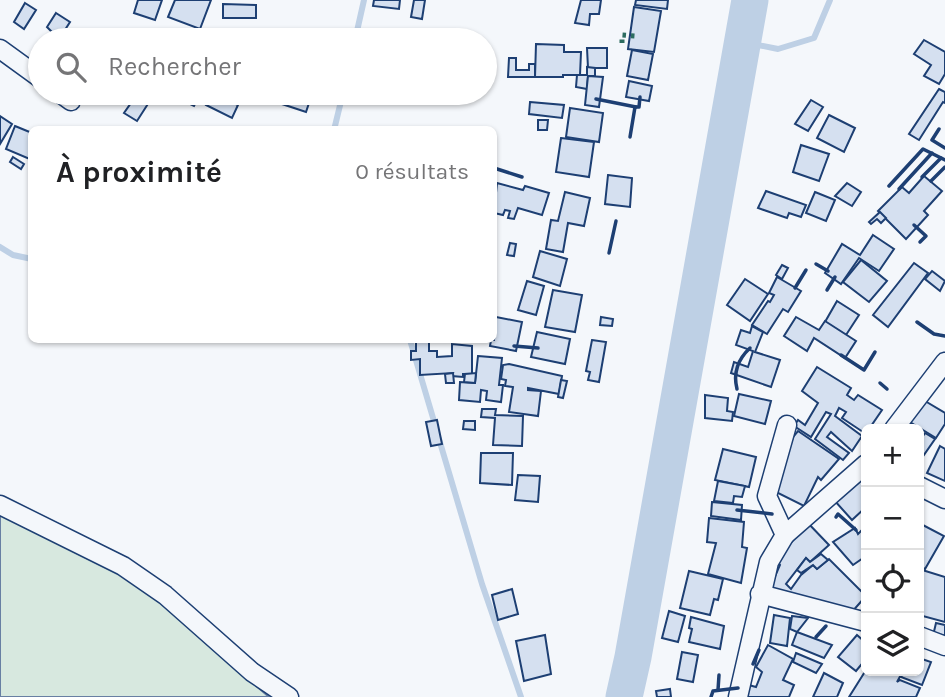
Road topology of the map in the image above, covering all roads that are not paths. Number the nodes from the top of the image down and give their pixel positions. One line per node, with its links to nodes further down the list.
1 (0, 49): 2 (street)
2 (28, 69)
3 (945, 362): 4 (street)
4 (898, 424)
5 (787, 425): 10 (street)
6 (861, 468): 10 (street)
7 (921, 487): 8 (street)
8 (945, 499)
9 (0, 505): 15 (street)
10 (785, 535): 11 (street)
11 (761, 594): 12 (street); 16 (street)
12 (861, 621)
13 (924, 638): 14 (street)
14 (945, 646)
15 (289, 697)
16 (738, 697)

